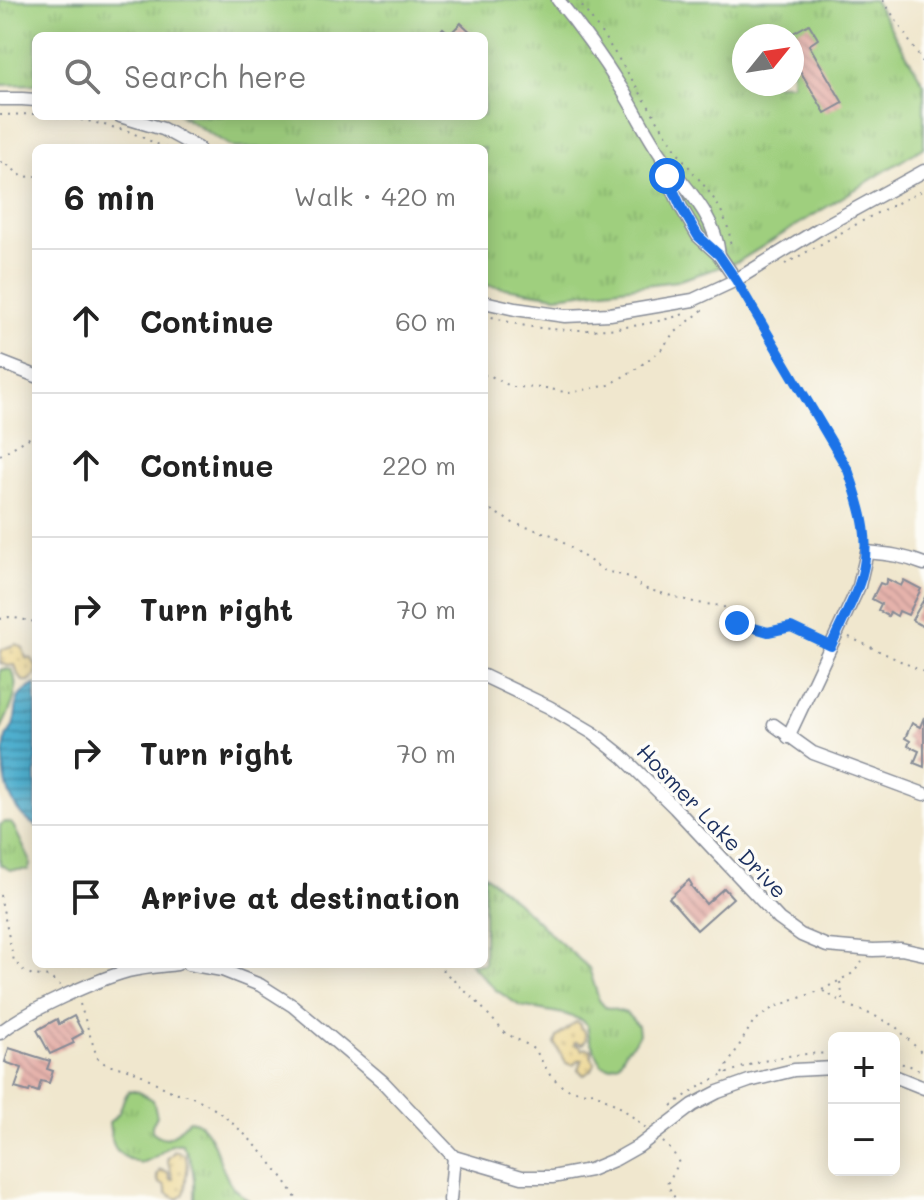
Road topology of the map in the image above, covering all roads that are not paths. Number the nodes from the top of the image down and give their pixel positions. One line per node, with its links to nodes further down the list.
1 (558, 0): 7 (street)
2 (0, 99): 3 (street)
3 (32, 100)
4 (133, 120): 5 (street)
5 (191, 144)
6 (924, 171): 7 (street)
7 (736, 280): 8 (street)
8 (488, 303)
9 (0, 362): 10 (street)
10 (32, 374)
11 (924, 564): 14 (street)
12 (488, 678): 16 (street, Hosmer Lake Drive)
13 (774, 725): 14 (street)
14 (788, 737): 15 (street)
15 (924, 794)
16 (924, 954)
17 (149, 968): 19 (street)
18 (211, 968): 23 (street)
19 (0, 1033)
20 (828, 1068): 23 (street)
21 (900, 1078): 22 (street)
22 (924, 1088)
23 (454, 1157): 24 (street)
24 (450, 1200)

